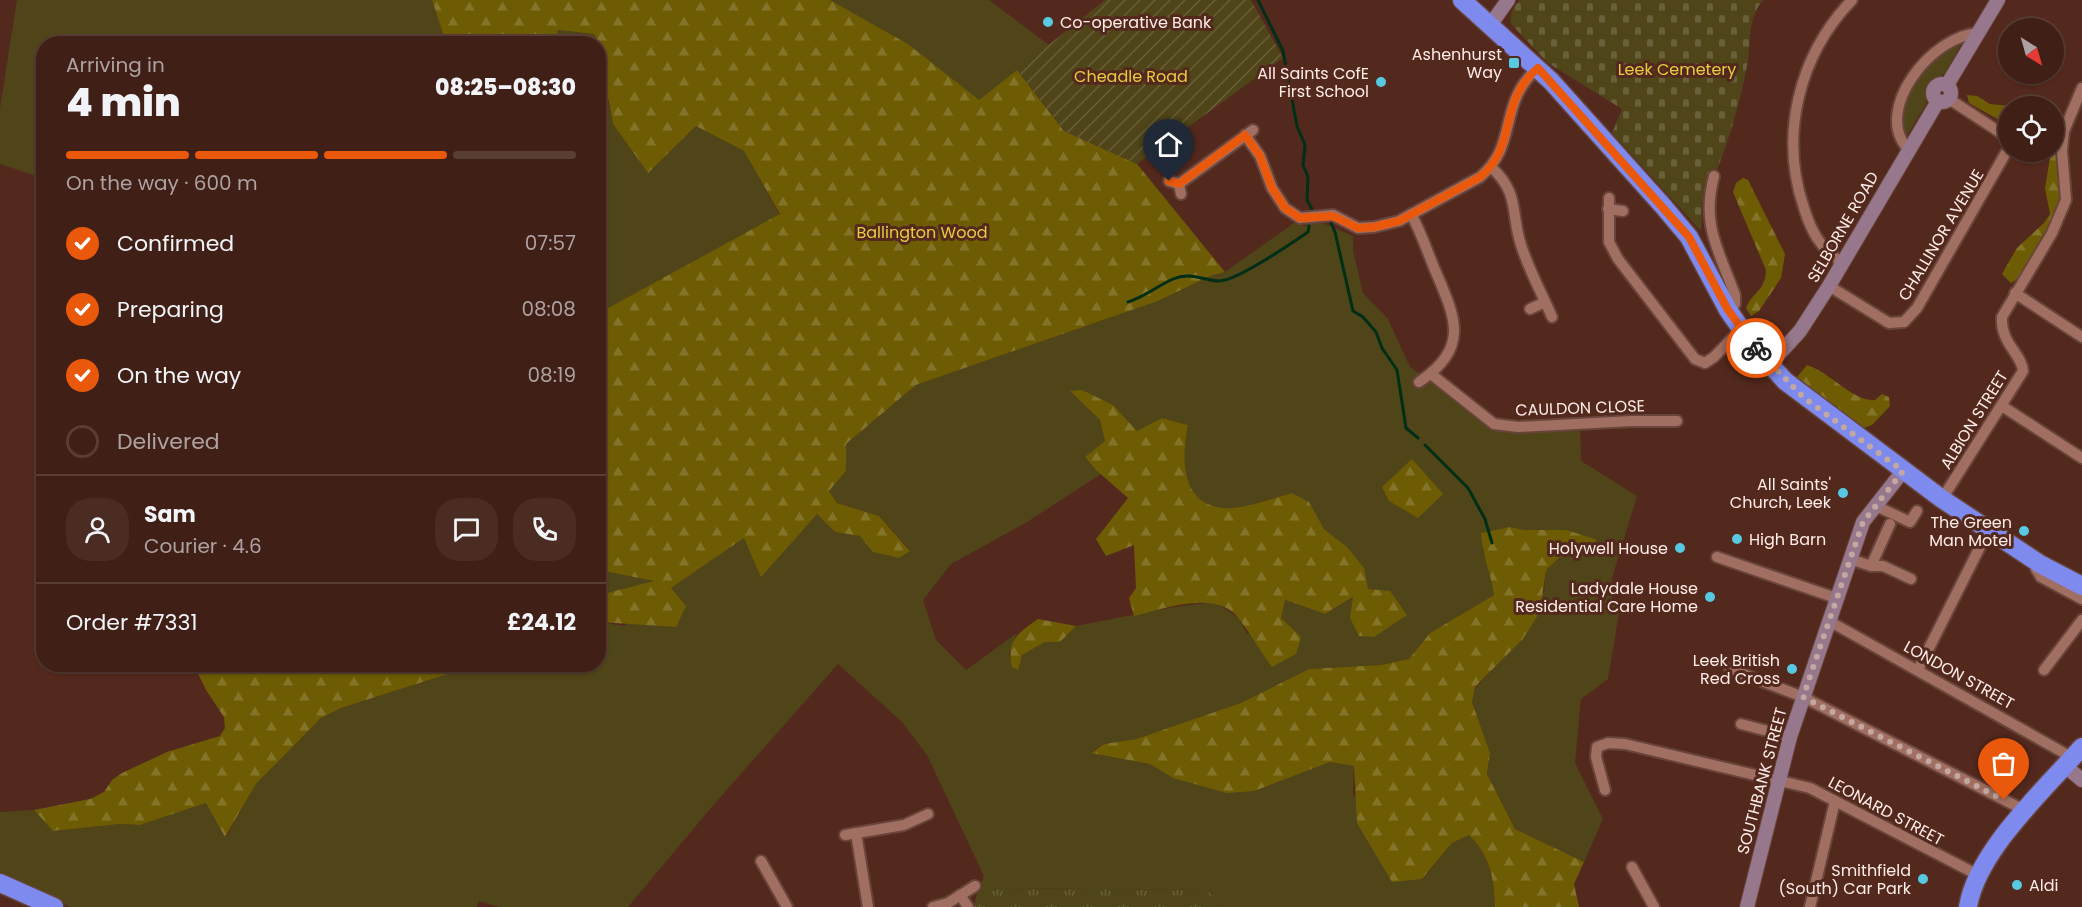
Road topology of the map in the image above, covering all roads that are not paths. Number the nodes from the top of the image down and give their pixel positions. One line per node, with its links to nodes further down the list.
1 (1462, 0): 5 (highway)
2 (1508, 0): 5 (street)
3 (1852, 0): 18 (street)
4 (1998, 0): 6 (street, SELBORNE ROAD)
5 (1491, 24): 7 (highway)
6 (1979, 33): 9 (street, SELBORNE ROAD); 11 (street)
7 (1538, 68): 13 (street); 23 (highway)
8 (2082, 88): 20 (street)
9 (1945, 95): 10 (street); 11 (street, SELBORNE ROAD)
10 (1998, 131)
11 (1908, 149): 18 (street, SELBORNE ROAD)
12 (2001, 162): 19 (street, CHALLINOR AVENUE)
13 (1491, 167): 17 (street); 21 (street)
14 (1714, 176): 23 (street)
15 (1177, 187): 17 (street)
16 (1623, 211): 25 (street)
17 (1411, 214): 28 (street)
18 (1842, 262): 19 (street, SELBORNE ROAD)
19 (1829, 286): 27 (street, SELBORNE ROAD)
20 (2015, 293): 26 (street); 30 (street, ALBION STREET)
21 (1545, 302): 22 (street); 24 (street)
22 (1530, 309)
23 (1730, 312): 25 (highway)
24 (1552, 317)
25 (1741, 329): 27 (highway)
26 (2082, 337)
27 (1770, 364): 33 (highway)
28 (1431, 374): 29 (street); 31 (street, CAULDON CLOSE)
29 (1419, 382)
30 (2002, 406): 32 (street); 34 (street, ALBION STREET)
31 (1677, 421)
32 (2082, 458)
33 (1903, 471): 34 (highway); 35 (street, SOUTHBANK STREET)
34 (1942, 499): 38 (highway)
35 (1876, 506): 36 (street); 40 (street, SOUTHBANK STREET)
36 (1917, 511)
37 (1890, 524): 42 (street)
38 (1989, 530): 41 (highway); 50 (street)
39 (1717, 557): 45 (street)
40 (1850, 559): 42 (street); 45 (street, SOUTHBANK STREET)
41 (2040, 564): 44 (highway); 46 (street)
42 (1871, 566): 43 (street)
43 (1911, 579)
44 (2082, 586)
45 (1836, 598): 48 (street, SOUTHBANK STREET)
46 (2082, 599)
47 (2082, 620): 51 (street)
48 (1829, 621): 50 (street, LONDON STREET); 52 (street, SOUTHBANK STREET)
49 (1730, 669): 52 (street)
50 (1918, 670): 55 (street, LONDON STREET)
51 (2044, 670)
52 (1803, 697): 54 (street, SOUTHBANK STREET); 61 (street)
53 (1741, 724): 54 (street)
54 (1790, 737): 56 (street, SOUTHBANK STREET)
55 (2073, 757): 57 (street); 61 (highway)
56 (1777, 780): 58 (street, LEONARD STREET); 59 (street, LEONARD STREET); 76 (street, SOUTHBANK STREET)
57 (2082, 780)
58 (1605, 790)
59 (1835, 801): 65 (street, LEONARD STREET); 77 (street)
60 (912, 807): 72 (street)
61 (2024, 810): 65 (highway)
62 (761, 861): 64 (street)
63 (1632, 867): 75 (street)
64 (768, 871): 66 (street); 71 (street)
65 (1978, 875): 78 (highway)
66 (758, 878)
67 (975, 885): 69 (street)
68 (3, 887): 70 (highway)
69 (960, 895): 73 (street); 74 (street)
70 (54, 907)
71 (787, 907)
72 (868, 907)
73 (933, 907)
74 (968, 907)
75 (1654, 907)
76 (1747, 907)
77 (1810, 907)
78 (1968, 907)

